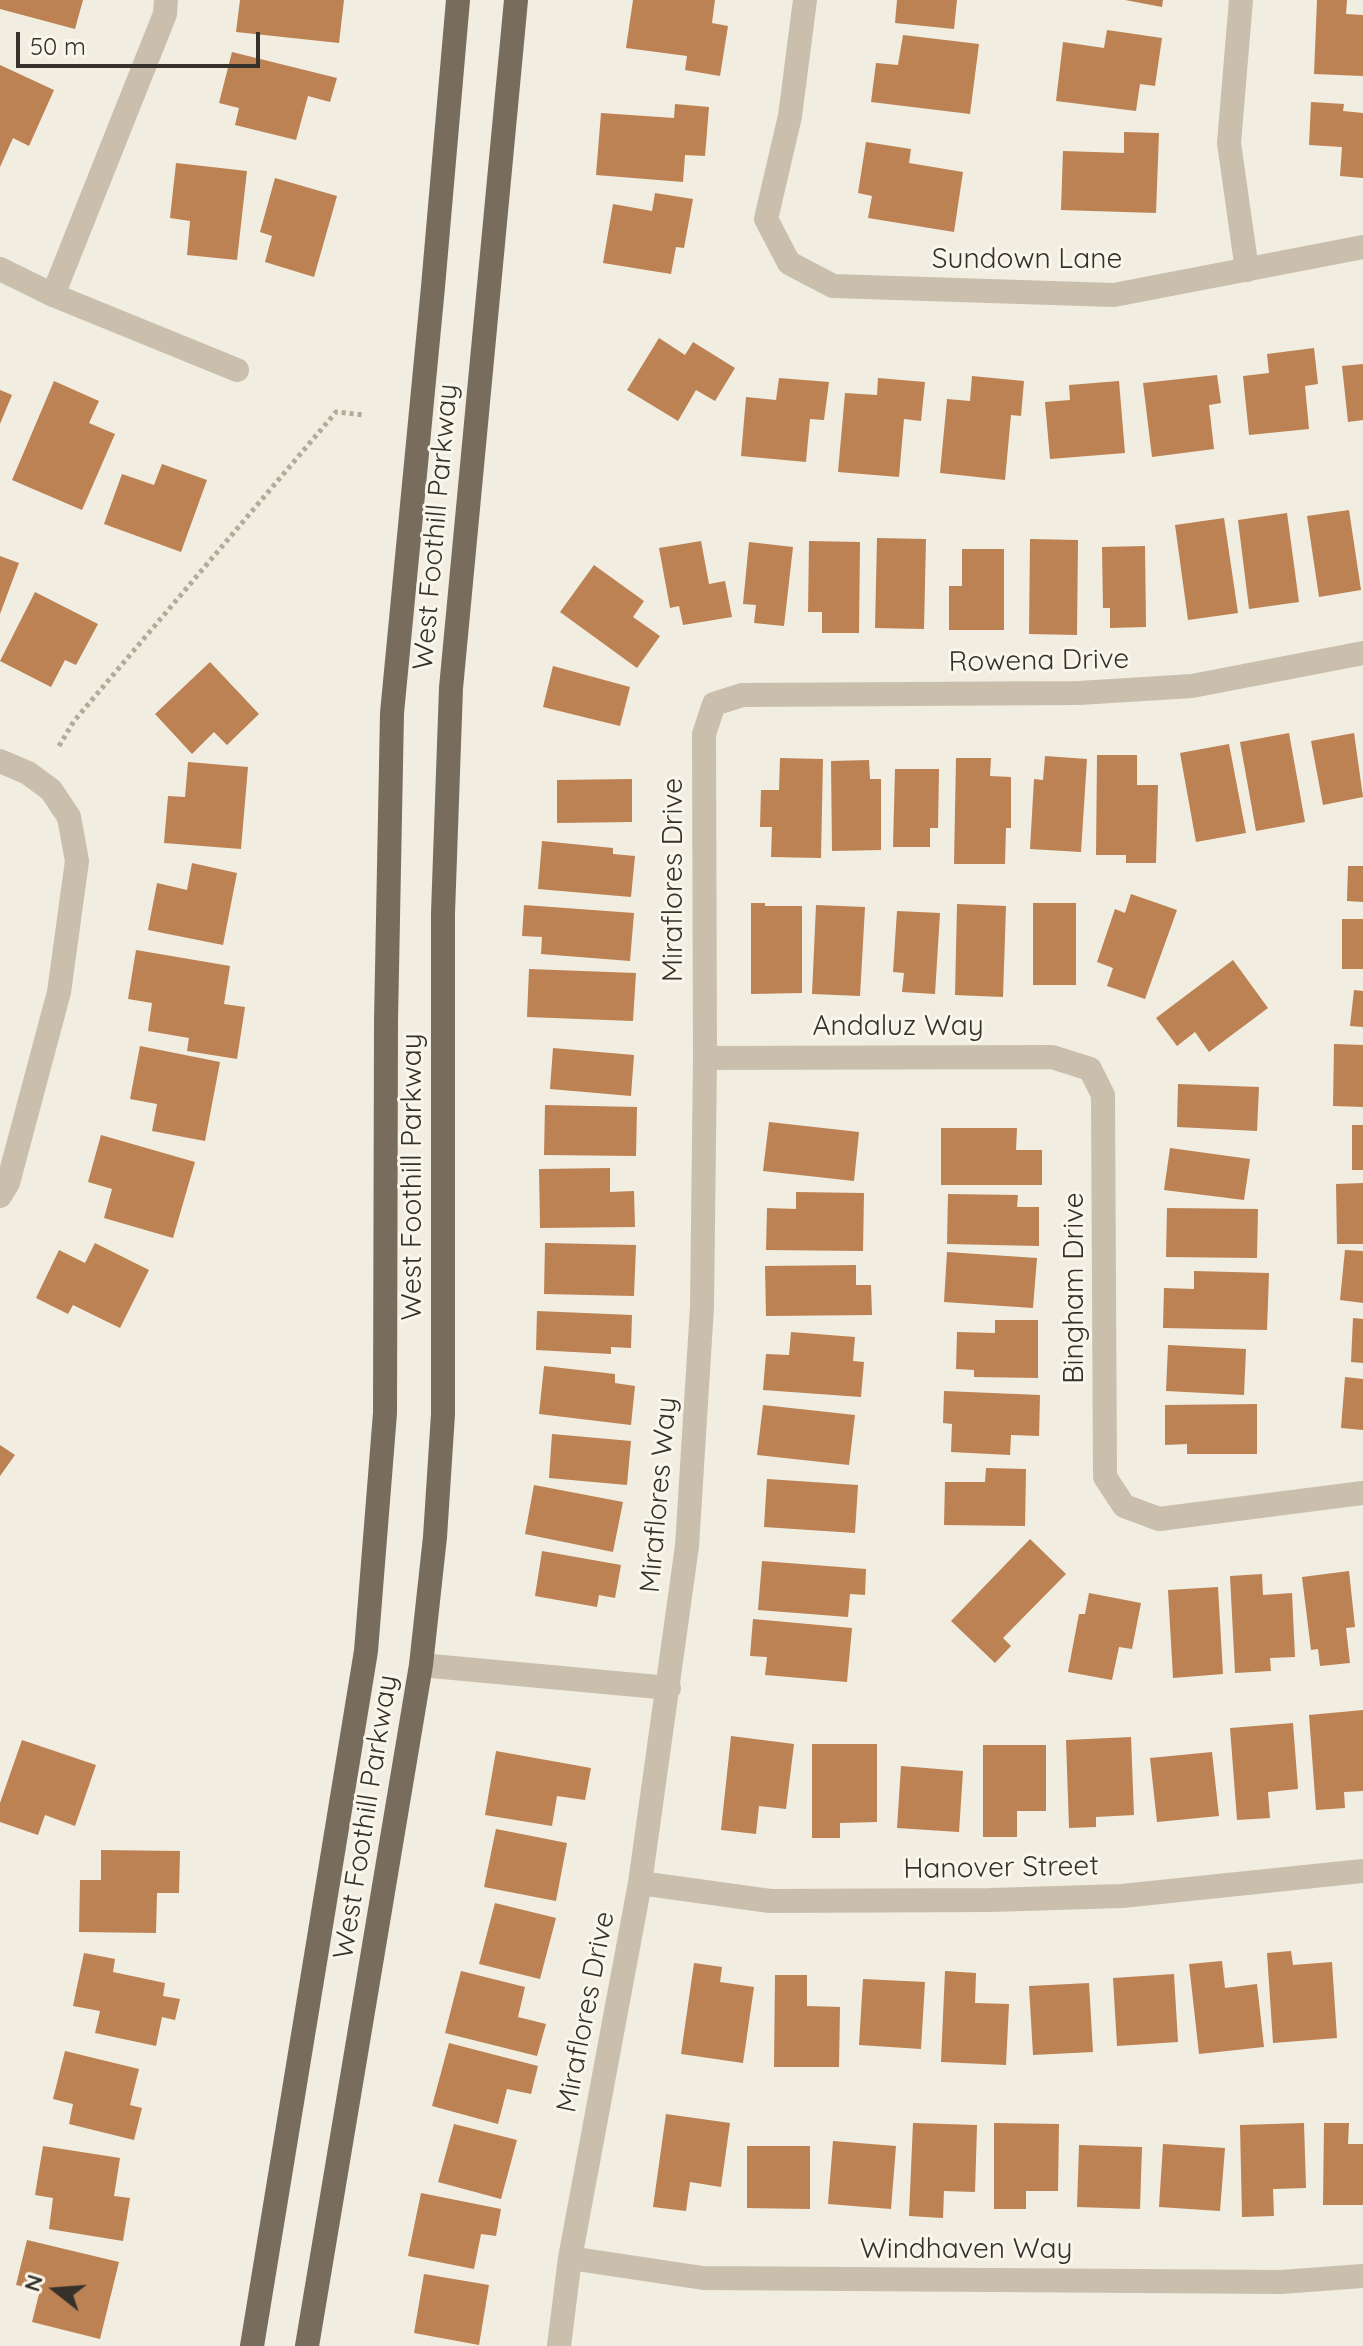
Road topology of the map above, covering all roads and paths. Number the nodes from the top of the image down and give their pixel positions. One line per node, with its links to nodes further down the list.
1 (166, 0): 9 (street)
2 (458, 0): 26 (main road, West Foothill Parkway)
3 (516, 0): 20 (main road, West Foothill Parkway)
4 (805, 0): 8 (street, Sundown Lane)
5 (1241, 0): 8 (street)
6 (1363, 247): 8 (street, Sundown Lane)
7 (0, 269): 9 (street)
8 (1247, 270)
9 (53, 295): 10 (street)
10 (237, 370)
11 (364, 415): 14 (path)
12 (1363, 653): 13 (street, Rowena Drive)
13 (714, 704): 16 (street, Miraflores Drive)
14 (59, 746)
15 (0, 761): 18 (street)
16 (705, 1058): 17 (street, Andaluz Way); 21 (street, Miraflores Way)
17 (1090, 1069): 19 (street, Bingham Drive)
18 (0, 1196)
19 (1363, 1493)
20 (421, 1665): 21 (street); 27 (main road, West Foothill Parkway)
21 (669, 1688): 23 (street, Miraflores Drive)
22 (1363, 1871): 23 (street, Hanover Street)
23 (640, 1883): 24 (street, Miraflores Drive)
24 (570, 2258): 25 (street, Windhaven Way); 28 (street, Miraflores Drive)
25 (1363, 2276)
26 (252, 2346)
27 (307, 2346)
28 (559, 2346)

